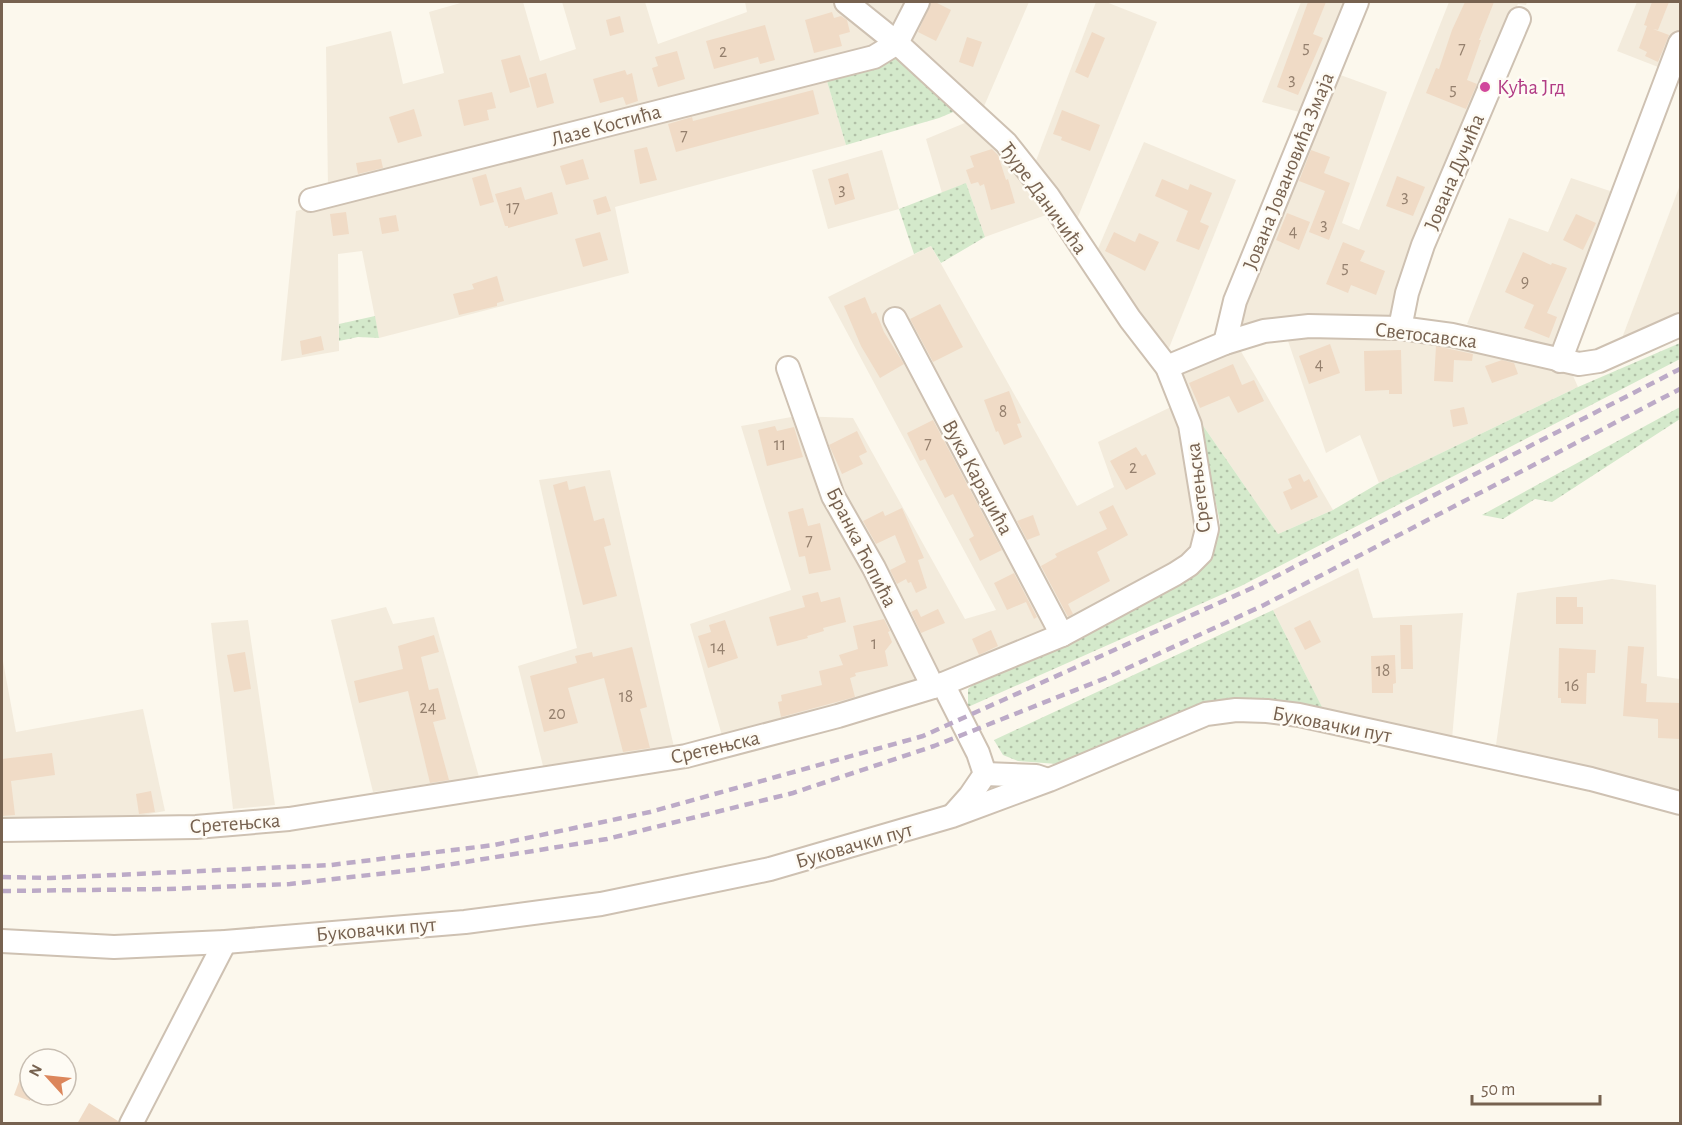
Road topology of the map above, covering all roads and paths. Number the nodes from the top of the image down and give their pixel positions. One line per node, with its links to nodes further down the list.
1 (846, 2): 5 (street, Ђуре Даничића)
2 (918, 2): 5 (street)
3 (1357, 2): 11 (street, Јована Јовановића Змаја)
4 (1519, 19): 10 (street, Јована Дучића)
5 (897, 43): 7 (street, Лазе Костића); 13 (street, Ђуре Даничића)
6 (1680, 43): 12 (street)
7 (311, 200)
8 (895, 319): 15 (street, Вука Караџића)
9 (1680, 325): 12 (street, Светосавска)
10 (1400, 328): 11 (street, Светосавска); 12 (street, Светосавска)
11 (1225, 343): 13 (street, Светосавска)
12 (1560, 361)
13 (1167, 367): 15 (street, Сретењска)
14 (788, 368): 16 (street, Бранка Ћопића)
15 (1062, 635): 16 (street, Сретењска)
16 (938, 686): 17 (street, Бранка Ћопића); 21 (street, Сретењска)
17 (985, 774): 18 (street); 20 (street)
18 (1049, 780): 19 (street, Буковачки пут); 20 (street, Буковачки пут)
19 (1680, 803)
20 (952, 816): 23 (street, Буковачки пут)
21 (2, 830)
22 (2, 941): 23 (street, Буковачки пут)
23 (225, 942): 24 (street)
24 (131, 1124)

